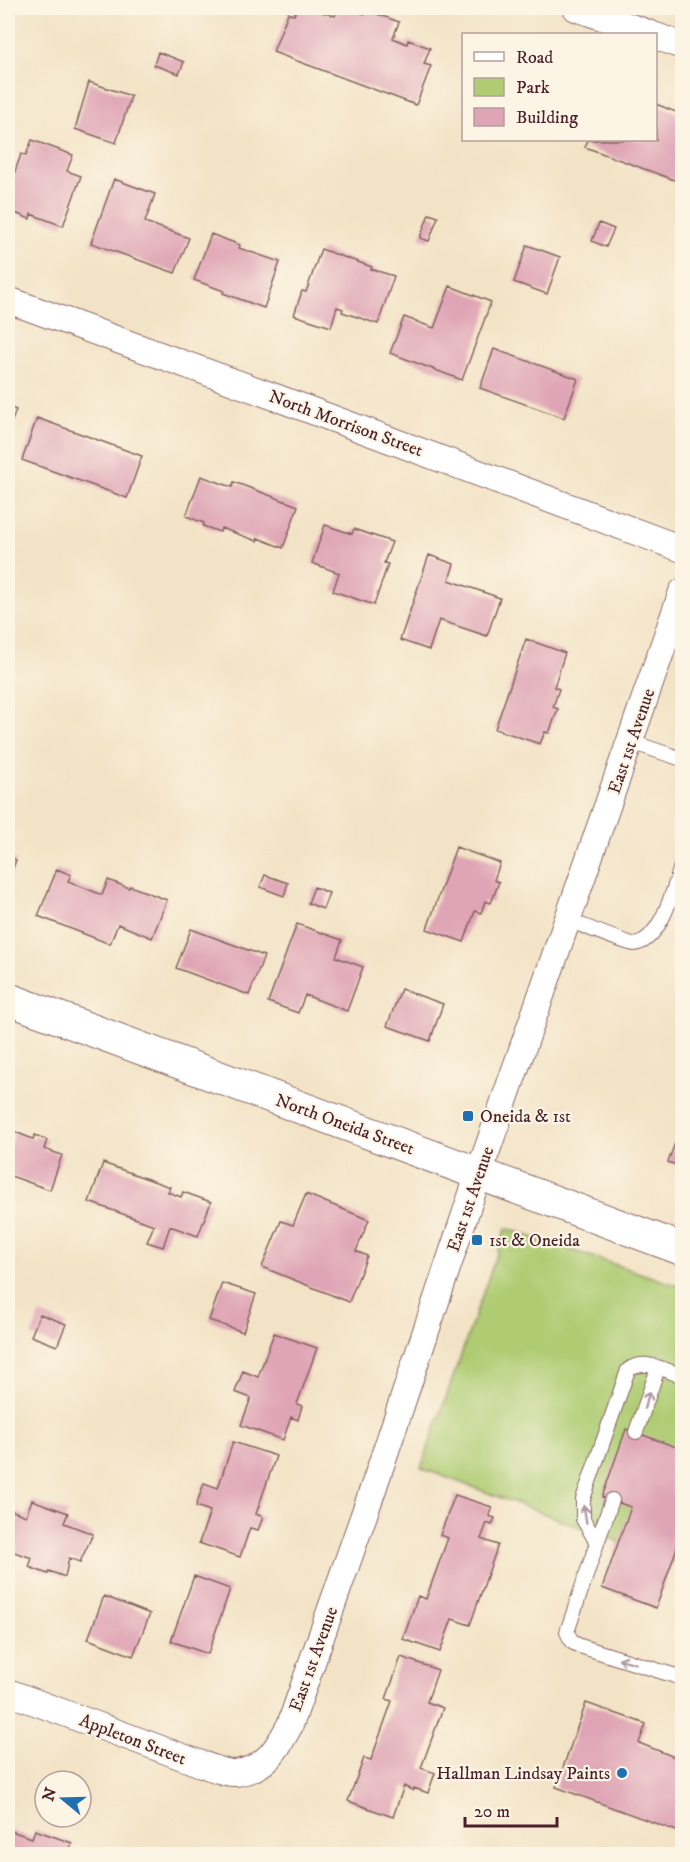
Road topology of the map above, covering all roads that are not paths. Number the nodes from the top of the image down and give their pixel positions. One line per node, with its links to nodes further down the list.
1 (576, 8): 2 (street)
2 (648, 33)
3 (657, 36): 4 (street)
4 (682, 46)
5 (8, 300): 6 (street, North Morrison Street)
6 (682, 549)
7 (682, 592): 8 (street, East 1st Avenue)
8 (631, 742): 9 (lane); 11 (street, East 1st Avenue)
9 (682, 759)
10 (682, 863): 11 (lane)
11 (568, 920): 13 (street, East 1st Avenue)
12 (8, 999): 13 (street, North Oneida Street)
13 (479, 1173): 14 (street, North Oneida Street); 22 (street, East 1st Avenue)
14 (682, 1250)
15 (658, 1368): 16 (lane); 17 (lane, one-way to 15); 19 (lane, one-way to 15)
16 (677, 1374)
17 (636, 1432)
18 (612, 1500): 19 (lane)
19 (597, 1544): 20 (lane, one-way to 19)
20 (682, 1678)
21 (8, 1692): 22 (street, Appleton Street)
22 (260, 1766)

